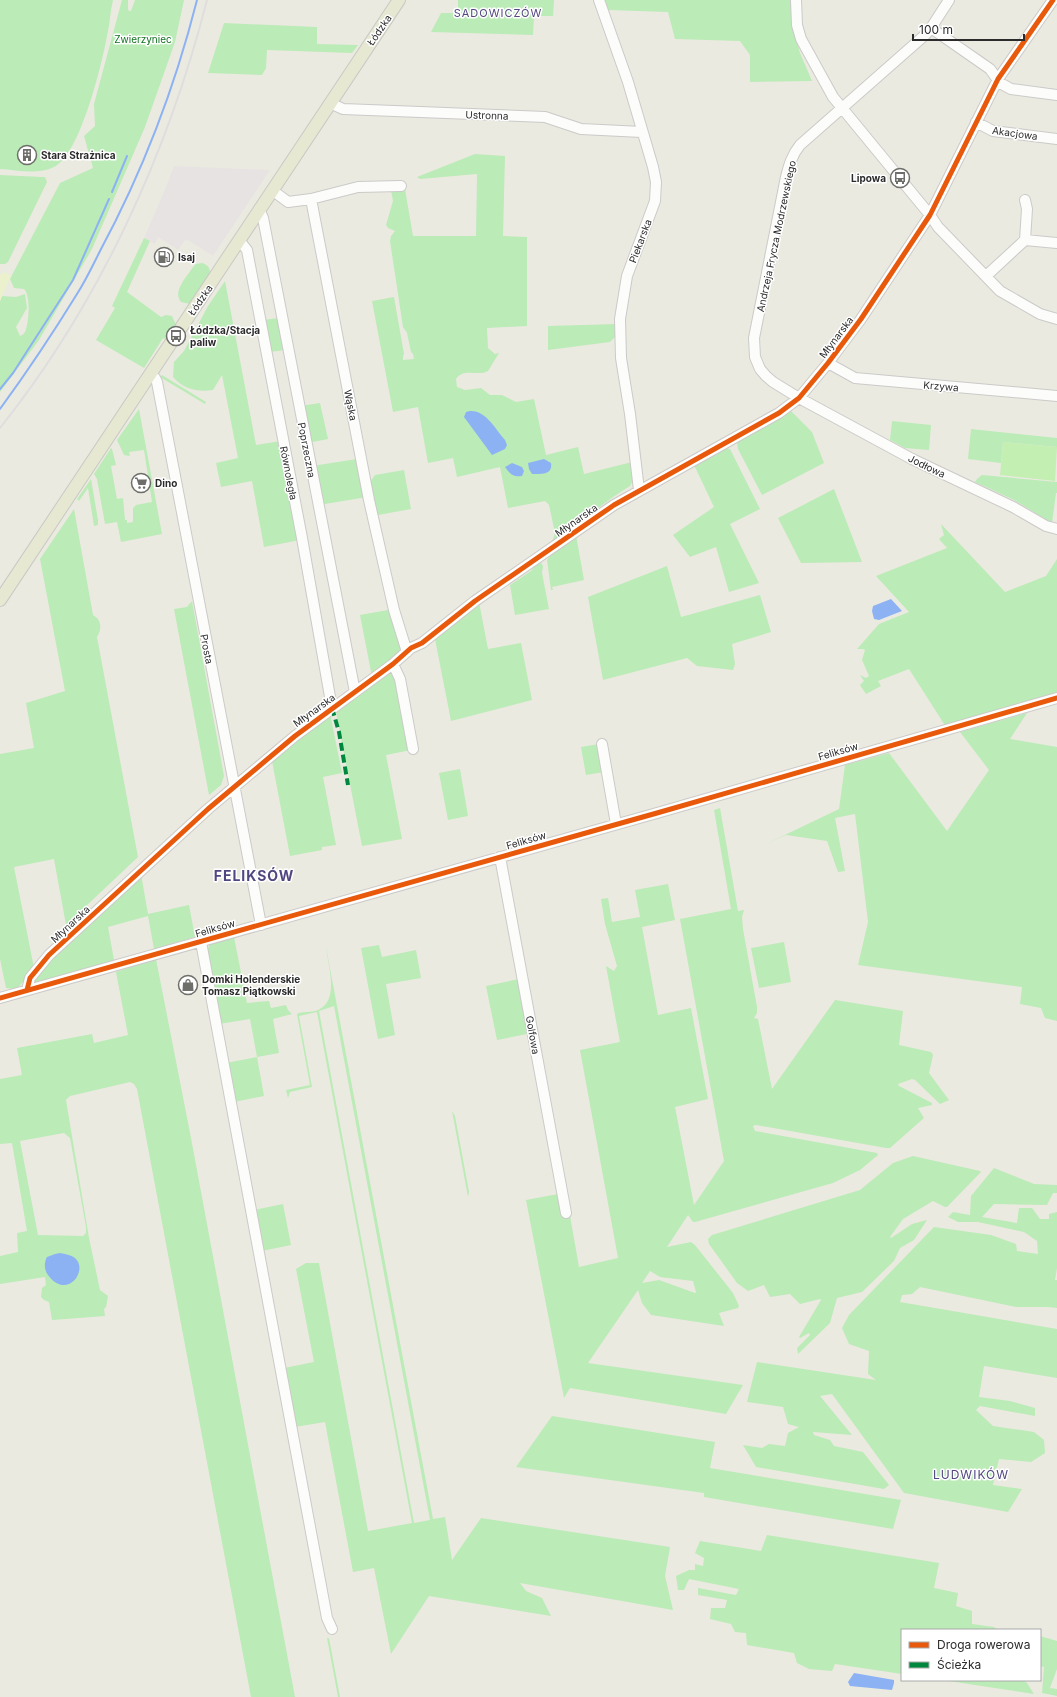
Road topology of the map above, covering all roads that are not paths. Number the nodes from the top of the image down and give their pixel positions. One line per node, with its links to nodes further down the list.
1 (399, 0): 9 (main road, Łódzka)
2 (599, 0): 12 (street, Piekarska)
3 (796, 0): 10 (street)
4 (949, 0): 6 (street, Andrzeja Frycza Modrzewskiego)
5 (1053, 0): 7 (street, Młynarska)
6 (931, 28): 7 (street); 10 (street, Andrzeja Frycza Modrzewskiego)
7 (998, 79): 8 (street); 11 (street, Młynarska)
8 (1057, 95)
9 (330, 103): 12 (street, Ustronna); 15 (main road, Łódzka)
10 (842, 109): 19 (street); 28 (street, Andrzeja Frycza Modrzewskiego)
11 (976, 122): 13 (street, Akacjowa); 19 (street, Młynarska)
12 (642, 132): 29 (street, Piekarska)
13 (1057, 139)
14 (401, 186): 16 (street)
15 (272, 190): 16 (street); 18 (main road, Łódzka)
16 (311, 200): 32 (street, Wąska)
17 (1025, 200): 21 (street)
18 (259, 209): 20 (main road, Łódzka); 34 (street, Poprzeczna)
19 (930, 215): 23 (street); 25 (street, Młynarska)
20 (239, 240): 26 (main road, Łódzka); 36 (street, Równoległa)
21 (1025, 240): 22 (street); 23 (street)
22 (1057, 243)
23 (986, 276): 24 (street)
24 (1057, 319)
25 (828, 362): 27 (street, Krzywa); 28 (street, Młynarska)
26 (151, 374): 31 (main road, Łódzka); 39 (street, Prosta)
27 (1057, 396)
28 (799, 398): 29 (street, Młynarska); 30 (street, Jodłowa)
29 (640, 490): 32 (street, Młynarska)
30 (1057, 529)
31 (0, 600)
32 (407, 652): 33 (street, Młynarska)
33 (393, 664): 34 (street, Młynarska); 38 (street)
34 (355, 692): 36 (street, Młynarska)
35 (1057, 698): 40 (street, Feliksów)
36 (332, 708): 39 (street, Młynarska)
37 (602, 744): 40 (street)
38 (413, 750)
39 (236, 786): 42 (street, Prosta); 44 (street, Młynarska)
40 (616, 824): 41 (street, Feliksów)
41 (500, 857): 42 (street, Feliksów); 46 (street, Golfowa)
42 (261, 925): 43 (street, Feliksów)
43 (201, 942): 44 (street, Feliksów); 47 (street)
44 (27, 990): 45 (street, Feliksów)
45 (0, 998)
46 (566, 1213)
47 (332, 1629)

